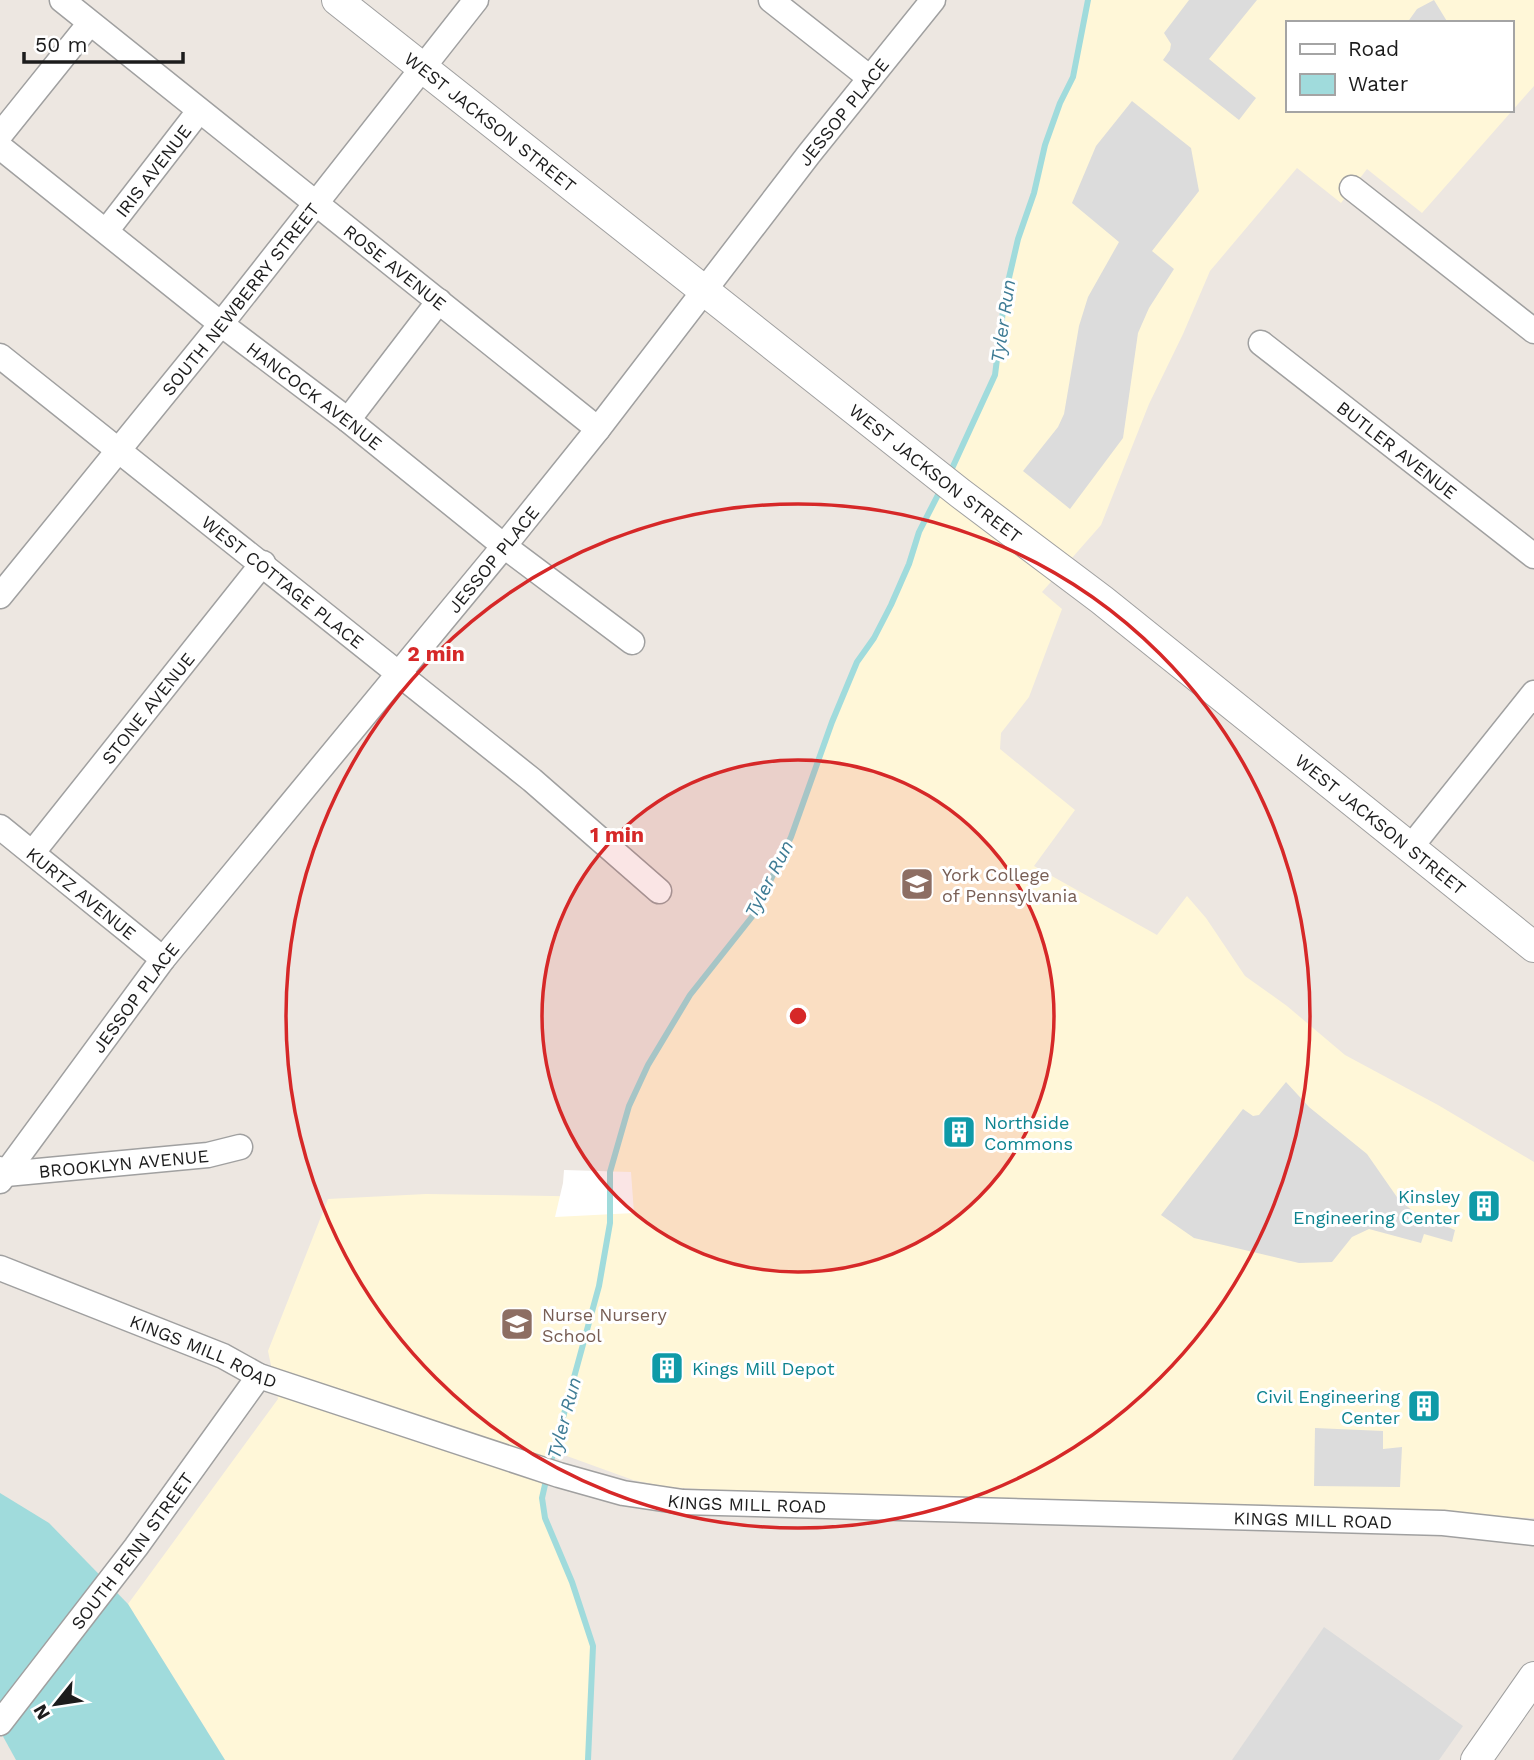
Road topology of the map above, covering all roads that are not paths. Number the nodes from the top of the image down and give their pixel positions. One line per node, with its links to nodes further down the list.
1 (62, 0): 6 (street, ROSE AVENUE)
2 (337, 0): 7 (street, WEST JACKSON STREET)
3 (476, 0): 7 (street, SOUTH NEWBERRY STREET)
4 (771, 0): 8 (street)
5 (933, 0): 8 (street, JESSOP PLACE)
6 (90, 23): 9 (street, ROSE AVENUE); 10 (street)
7 (423, 67): 13 (street, SOUTH NEWBERRY STREET); 15 (street, WEST JACKSON STREET)
8 (870, 78): 15 (street, JESSOP PLACE)
9 (198, 111): 13 (street, ROSE AVENUE); 14 (street, IRIS AVENUE)
10 (0, 135)
11 (0, 147): 14 (street, HANCOCK AVENUE)
12 (1352, 188): 18 (street)
13 (317, 203): 16 (street, ROSE AVENUE); 17 (street, SOUTH NEWBERRY STREET)
14 (107, 230): 17 (street, HANCOCK AVENUE)
15 (704, 290): 22 (street, JESSOP PLACE); 32 (street, WEST JACKSON STREET)
16 (439, 301): 21 (street); 22 (street, ROSE AVENUE)
17 (220, 324): 21 (street, HANCOCK AVENUE); 23 (street, SOUTH NEWBERRY STREET)
18 (1534, 331)
19 (1261, 343): 25 (street, BUTLER AVENUE)
20 (0, 356): 23 (street, WEST COTTAGE PLACE)
21 (348, 420): 24 (street, HANCOCK AVENUE)
22 (598, 429): 24 (street, JESSOP PLACE)
23 (120, 450): 26 (street, WEST COTTAGE PLACE); 27 (street, SOUTH NEWBERRY STREET)
24 (504, 546): 28 (street, HANCOCK AVENUE); 29 (street, JESSOP PLACE)
25 (1534, 556)
26 (263, 563): 29 (street, WEST COTTAGE PLACE); 33 (street, STONE AVENUE)
27 (0, 596)
28 (632, 642)
29 (399, 675): 34 (street, WEST COTTAGE PLACE); 36 (street, JESSOP PLACE)
30 (1534, 692): 32 (street)
31 (0, 827): 33 (street, KURTZ AVENUE)
32 (1410, 848): 35 (street, WEST JACKSON STREET)
33 (33, 852): 36 (street, KURTZ AVENUE)
34 (659, 891)
35 (1534, 947)
36 (163, 959): 38 (street, JESSOP PLACE)
37 (240, 1147): 38 (street, BROOKLYN AVENUE)
38 (2, 1175)
39 (0, 1268): 40 (street, KINGS MILL ROAD)
40 (259, 1376): 41 (street, KINGS MILL ROAD); 43 (street, SOUTH PENN STREET)
41 (1534, 1533)
42 (1534, 1677): 44 (street)
43 (0, 1723)
44 (1476, 1760)

